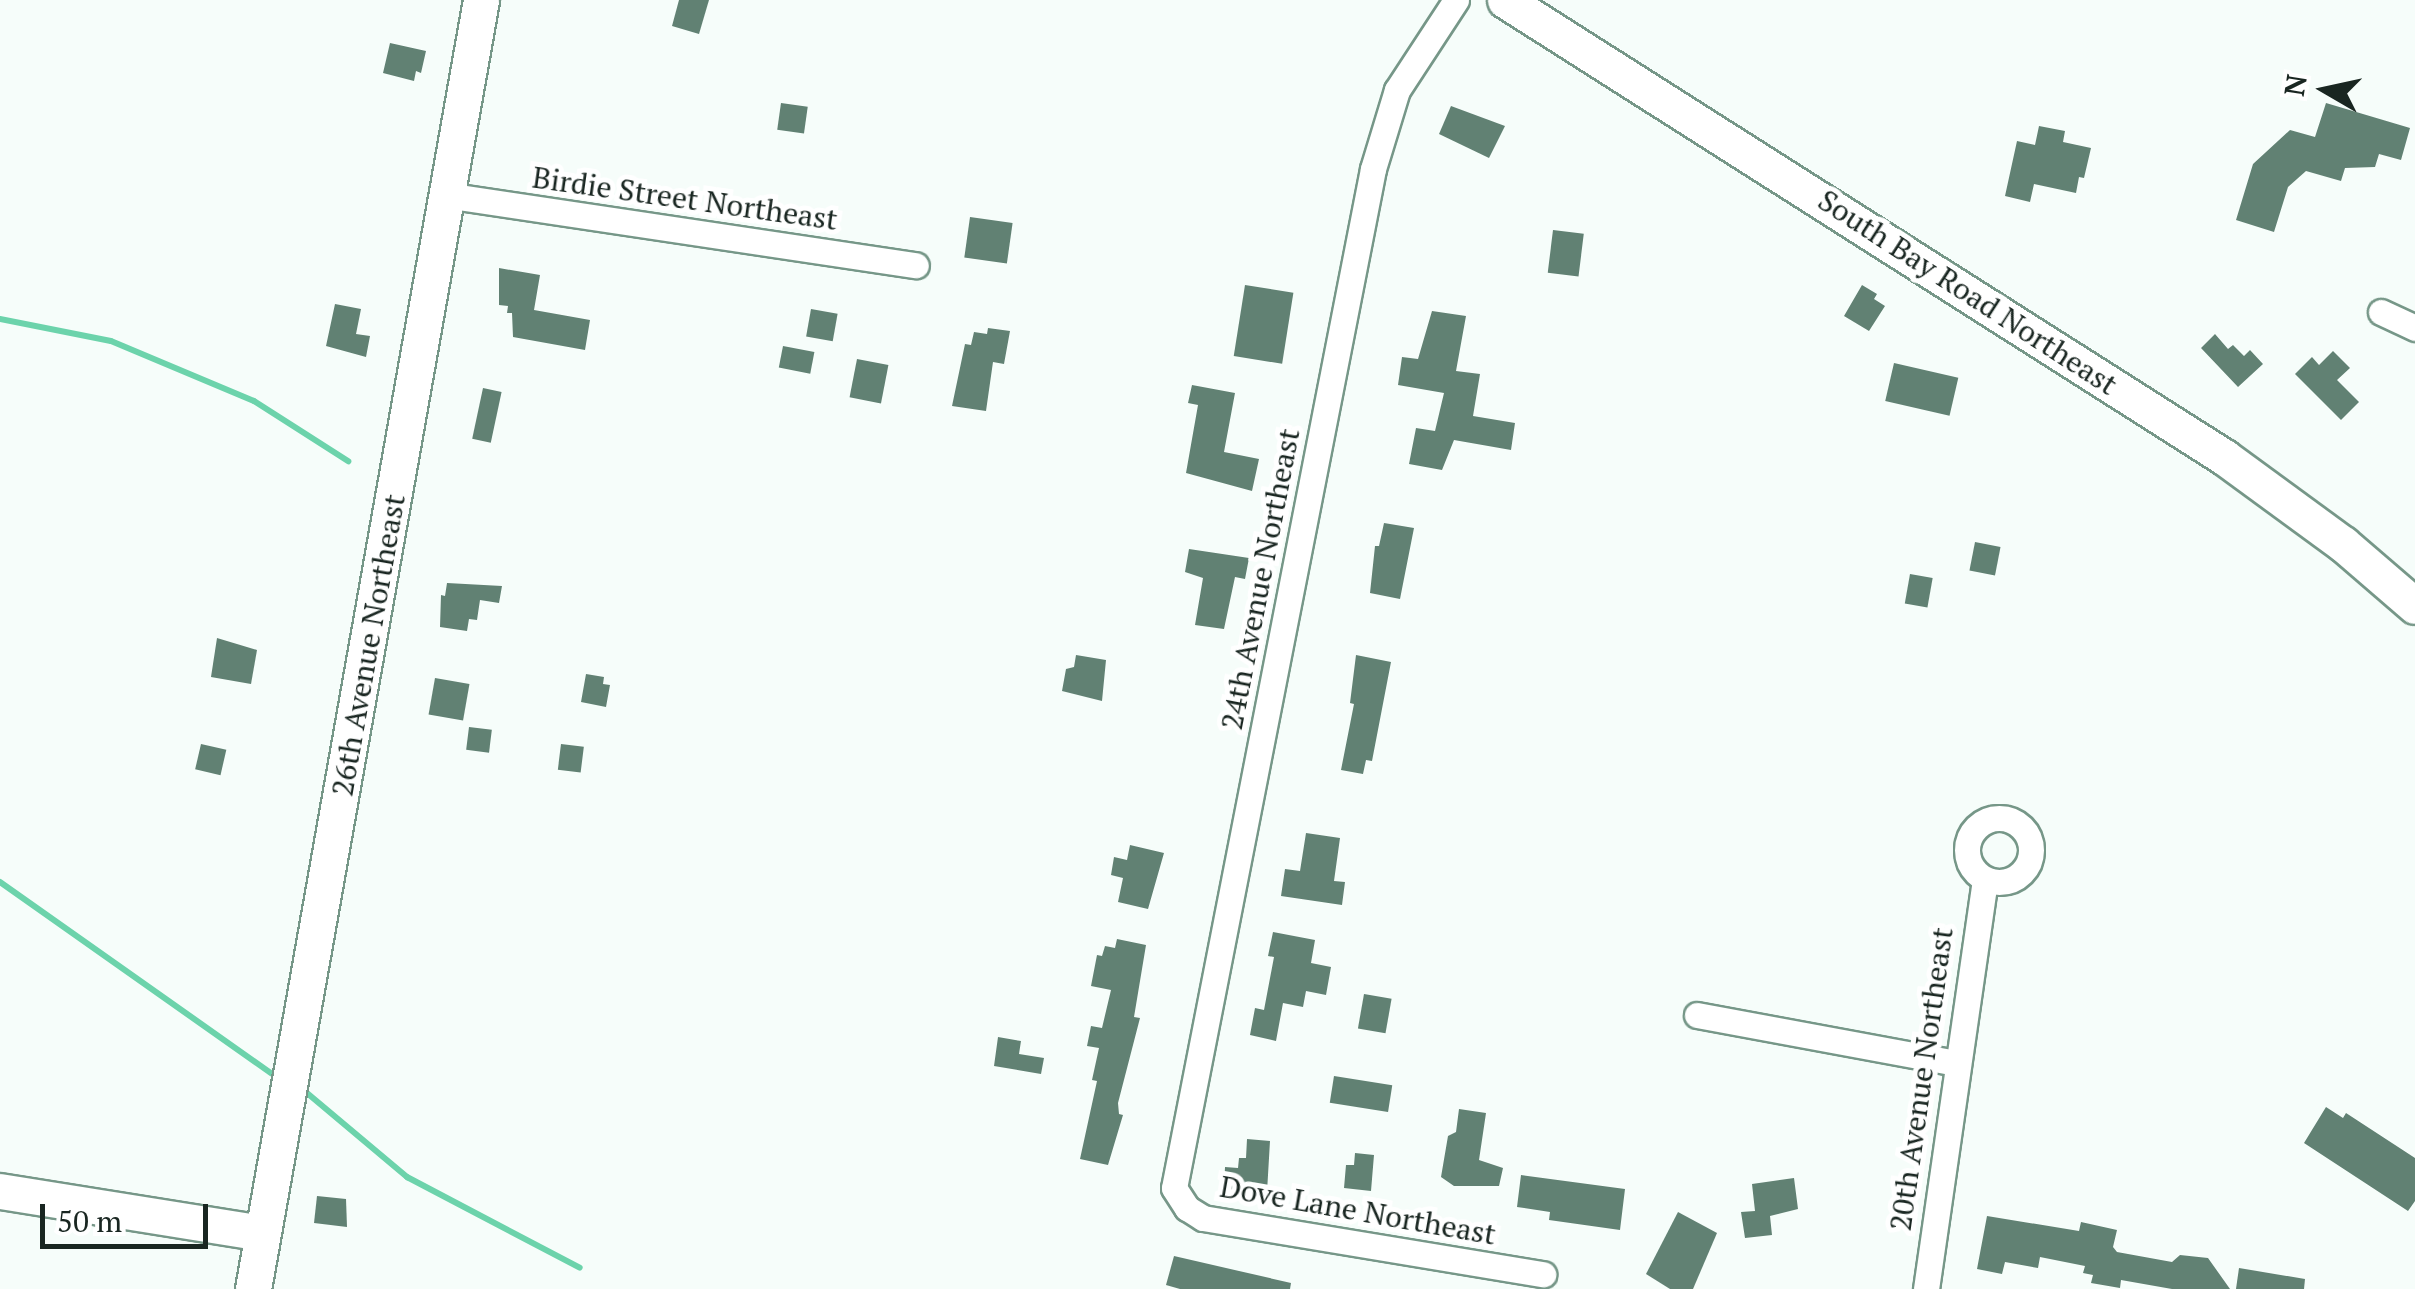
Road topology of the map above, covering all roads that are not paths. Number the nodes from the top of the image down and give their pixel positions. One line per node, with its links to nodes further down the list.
1 (481, 0): 4 (street, 26th Avenue Northeast)
2 (1456, 0): 12 (street, 24th Avenue Northeast)
3 (1506, 0): 8 (street, South Bay Road Northeast)
4 (445, 195): 5 (street, Birdie Street Northeast); 14 (street, 26th Avenue Northeast)
5 (916, 265)
6 (2381, 312): 7 (street)
7 (2415, 328)
8 (2415, 606)
9 (1985, 880): 11 (street, 20th Avenue Northeast)
10 (1697, 1015): 11 (street)
11 (1955, 1062): 17 (street, 20th Avenue Northeast)
12 (1174, 1188): 15 (street, Dove Lane Northeast)
13 (0, 1192): 14 (street)
14 (261, 1233): 16 (street, 26th Avenue Northeast)
15 (1543, 1274)
16 (253, 1289)
17 (1926, 1289)

